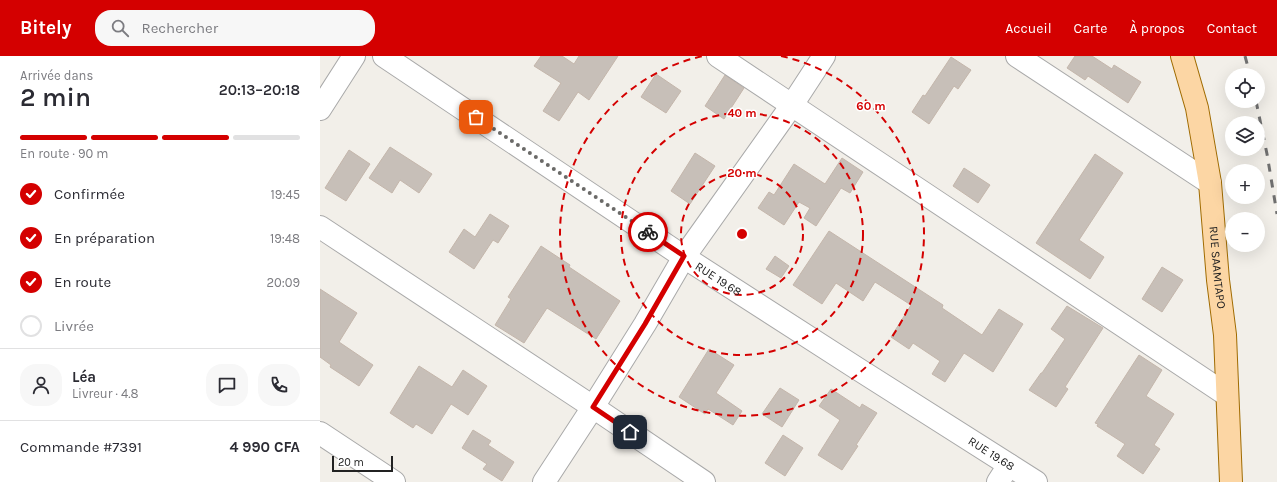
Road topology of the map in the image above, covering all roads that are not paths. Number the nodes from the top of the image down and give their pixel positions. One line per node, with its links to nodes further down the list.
1 (354, 56): 8 (street)
2 (384, 56): 11 (street, RUE 19.68)
3 (718, 56): 7 (street)
4 (824, 56): 7 (street)
5 (1018, 56): 9 (street)
6 (1182, 56): 9 (main road, RUE SAAMTAPO)
7 (792, 105): 11 (street); 12 (street)
8 (320, 109)
9 (1210, 183): 12 (main road, RUE SAAMTAPO)
10 (320, 227): 13 (street)
11 (684, 256): 13 (street); 15 (street, RUE 19.68)
12 (1227, 395): 20 (main road, RUE SAAMTAPO)
13 (593, 407): 17 (street); 18 (street)
14 (320, 433): 16 (street)
15 (1004, 473): 19 (street, RUE 19.68)
16 (394, 482)
17 (544, 482)
18 (704, 482)
19 (1036, 482)
20 (1230, 482)

